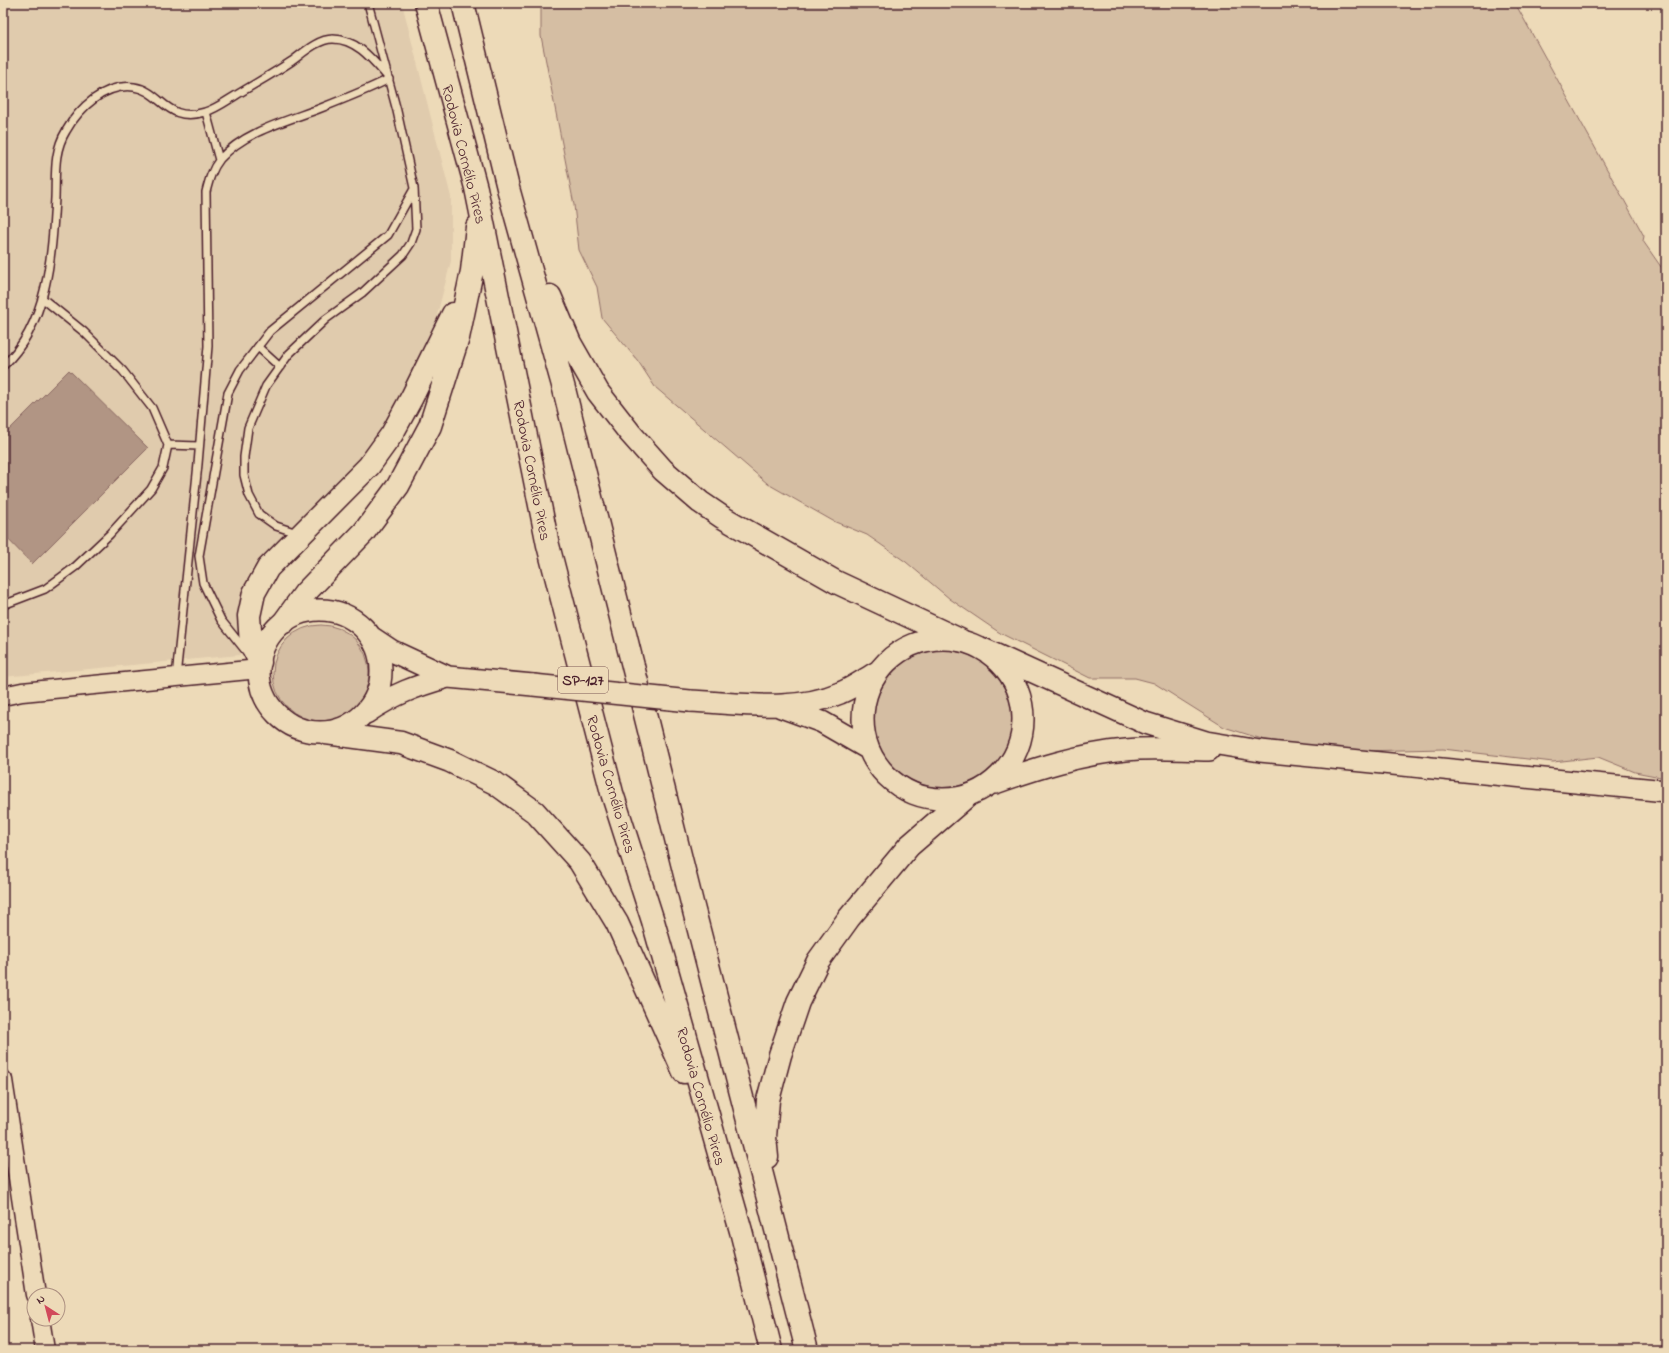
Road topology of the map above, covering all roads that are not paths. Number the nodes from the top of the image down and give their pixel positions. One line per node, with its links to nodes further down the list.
1 (368, 3): 4 (lane)
2 (426, 3): 8 (highway, Rodovia Cornélio Pires / SP-127)
3 (463, 3): 9 (highway)
4 (388, 78): 5 (lane); 6 (lane); 7 (lane)
5 (206, 112): 6 (lane); 11 (lane)
6 (219, 160): 16 (lane)
7 (414, 188): 12 (lane); 14 (lane)
8 (476, 188): 10 (highway); 39 (highway, Rodovia Cornélio Pires / SP-127)
9 (508, 188): 23 (highway); 40 (highway)
10 (472, 271): 17 (highway); 21 (highway)
11 (42, 298): 13 (lane); 15 (lane)
12 (258, 347): 14 (lane); 19 (lane)
13 (3, 366)
14 (280, 367): 17 (lane)
15 (168, 446): 16 (lane); 20 (lane)
16 (199, 446): 18 (lane)
17 (301, 535): 25 (highway)
18 (188, 555): 19 (lane); 27 (lane)
19 (199, 556): 25 (lane)
20 (3, 605)
21 (284, 622): 22 (main road); 25 (main road)
22 (371, 637): 28 (main road); 31 (main road)
23 (960, 640): 24 (main road); 26 (main road)
24 (982, 648): 34 (main road); 35 (main road)
25 (259, 666): 27 (street); 32 (main road)
26 (877, 672): 30 (main road); 33 (main road)
27 (176, 677): 29 (street)
28 (448, 677): 30 (main road, bridge); 31 (main road)
29 (3, 696)
30 (775, 705): 33 (main road)
31 (364, 714): 32 (main road)
32 (326, 733): 39 (highway)
33 (867, 748): 37 (main road)
34 (1260, 751): 35 (main road); 36 (main road)
35 (989, 786): 37 (main road)
36 (1666, 791)
37 (967, 796): 40 (highway)
38 (3, 1080): 41 (street)
39 (717, 1147): 44 (highway, Rodovia Cornélio Pires / SP-127)
40 (778, 1240): 45 (highway)
41 (35, 1287)
42 (41, 1327): 43 (street)
43 (45, 1350)
44 (771, 1350)
45 (807, 1350)

